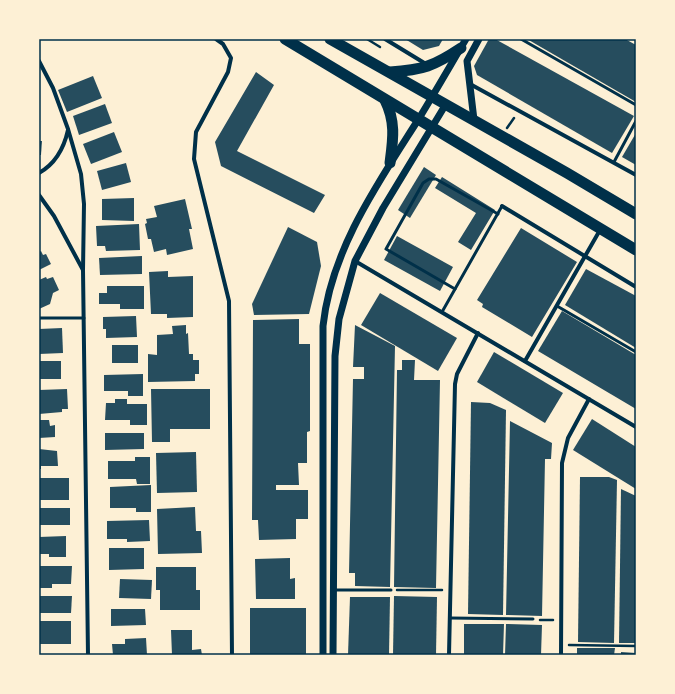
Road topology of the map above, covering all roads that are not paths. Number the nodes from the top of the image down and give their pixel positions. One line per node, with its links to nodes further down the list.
1 (216, 39): 50 (street)
2 (284, 39): 13 (highway)
3 (330, 39): 10 (highway)
4 (385, 39): 9 (street)
5 (479, 39): 11 (street)
6 (521, 39): 15 (lane)
7 (464, 43): 9 (highway); 12 (street)
8 (39, 61): 20 (street)
9 (431, 66): 10 (highway)
10 (389, 72): 12 (highway)
11 (469, 84): 17 (street); 21 (street)
12 (432, 96): 14 (highway); 16 (street)
13 (385, 100): 16 (highway); 22 (highway)
14 (446, 104): 17 (highway); 19 (street)
15 (636, 105)
16 (418, 120): 19 (highway); 22 (street)
17 (474, 120): 28 (highway)
18 (636, 121): 21 (lane)
19 (431, 128): 29 (highway); 32 (street)
20 (68, 129): 23 (street); 33 (street)
21 (614, 162): 24 (street)
22 (390, 164): 51 (street)
23 (39, 173)
24 (636, 175)
25 (39, 195): 33 (street)
26 (502, 206): 27 (lane); 31 (street)
27 (498, 214): 35 (lane); 35 (lane)
28 (636, 214)
29 (601, 230): 30 (highway); 31 (street)
30 (636, 250)
31 (585, 257): 34 (street); 36 (street)
32 (355, 261): 37 (street); 45 (street)
33 (83, 270): 39 (street)
34 (636, 287)
35 (455, 289): 37 (lane)
36 (557, 306): 41 (lane); 42 (street)
37 (442, 312): 40 (street)
38 (39, 318): 39 (lane)
39 (84, 318): 49 (street)
40 (478, 334): 42 (street); 47 (street)
41 (636, 352)
42 (525, 362): 43 (street)
43 (589, 399): 44 (street); 54 (street)
44 (636, 427)
45 (333, 590): 46 (lane); 52 (street)
46 (391, 590)
47 (450, 618): 48 (lane); 53 (street)
48 (533, 619)
49 (88, 655)
50 (232, 655)
51 (323, 655)
52 (333, 655)
53 (449, 655)
54 (561, 655)

